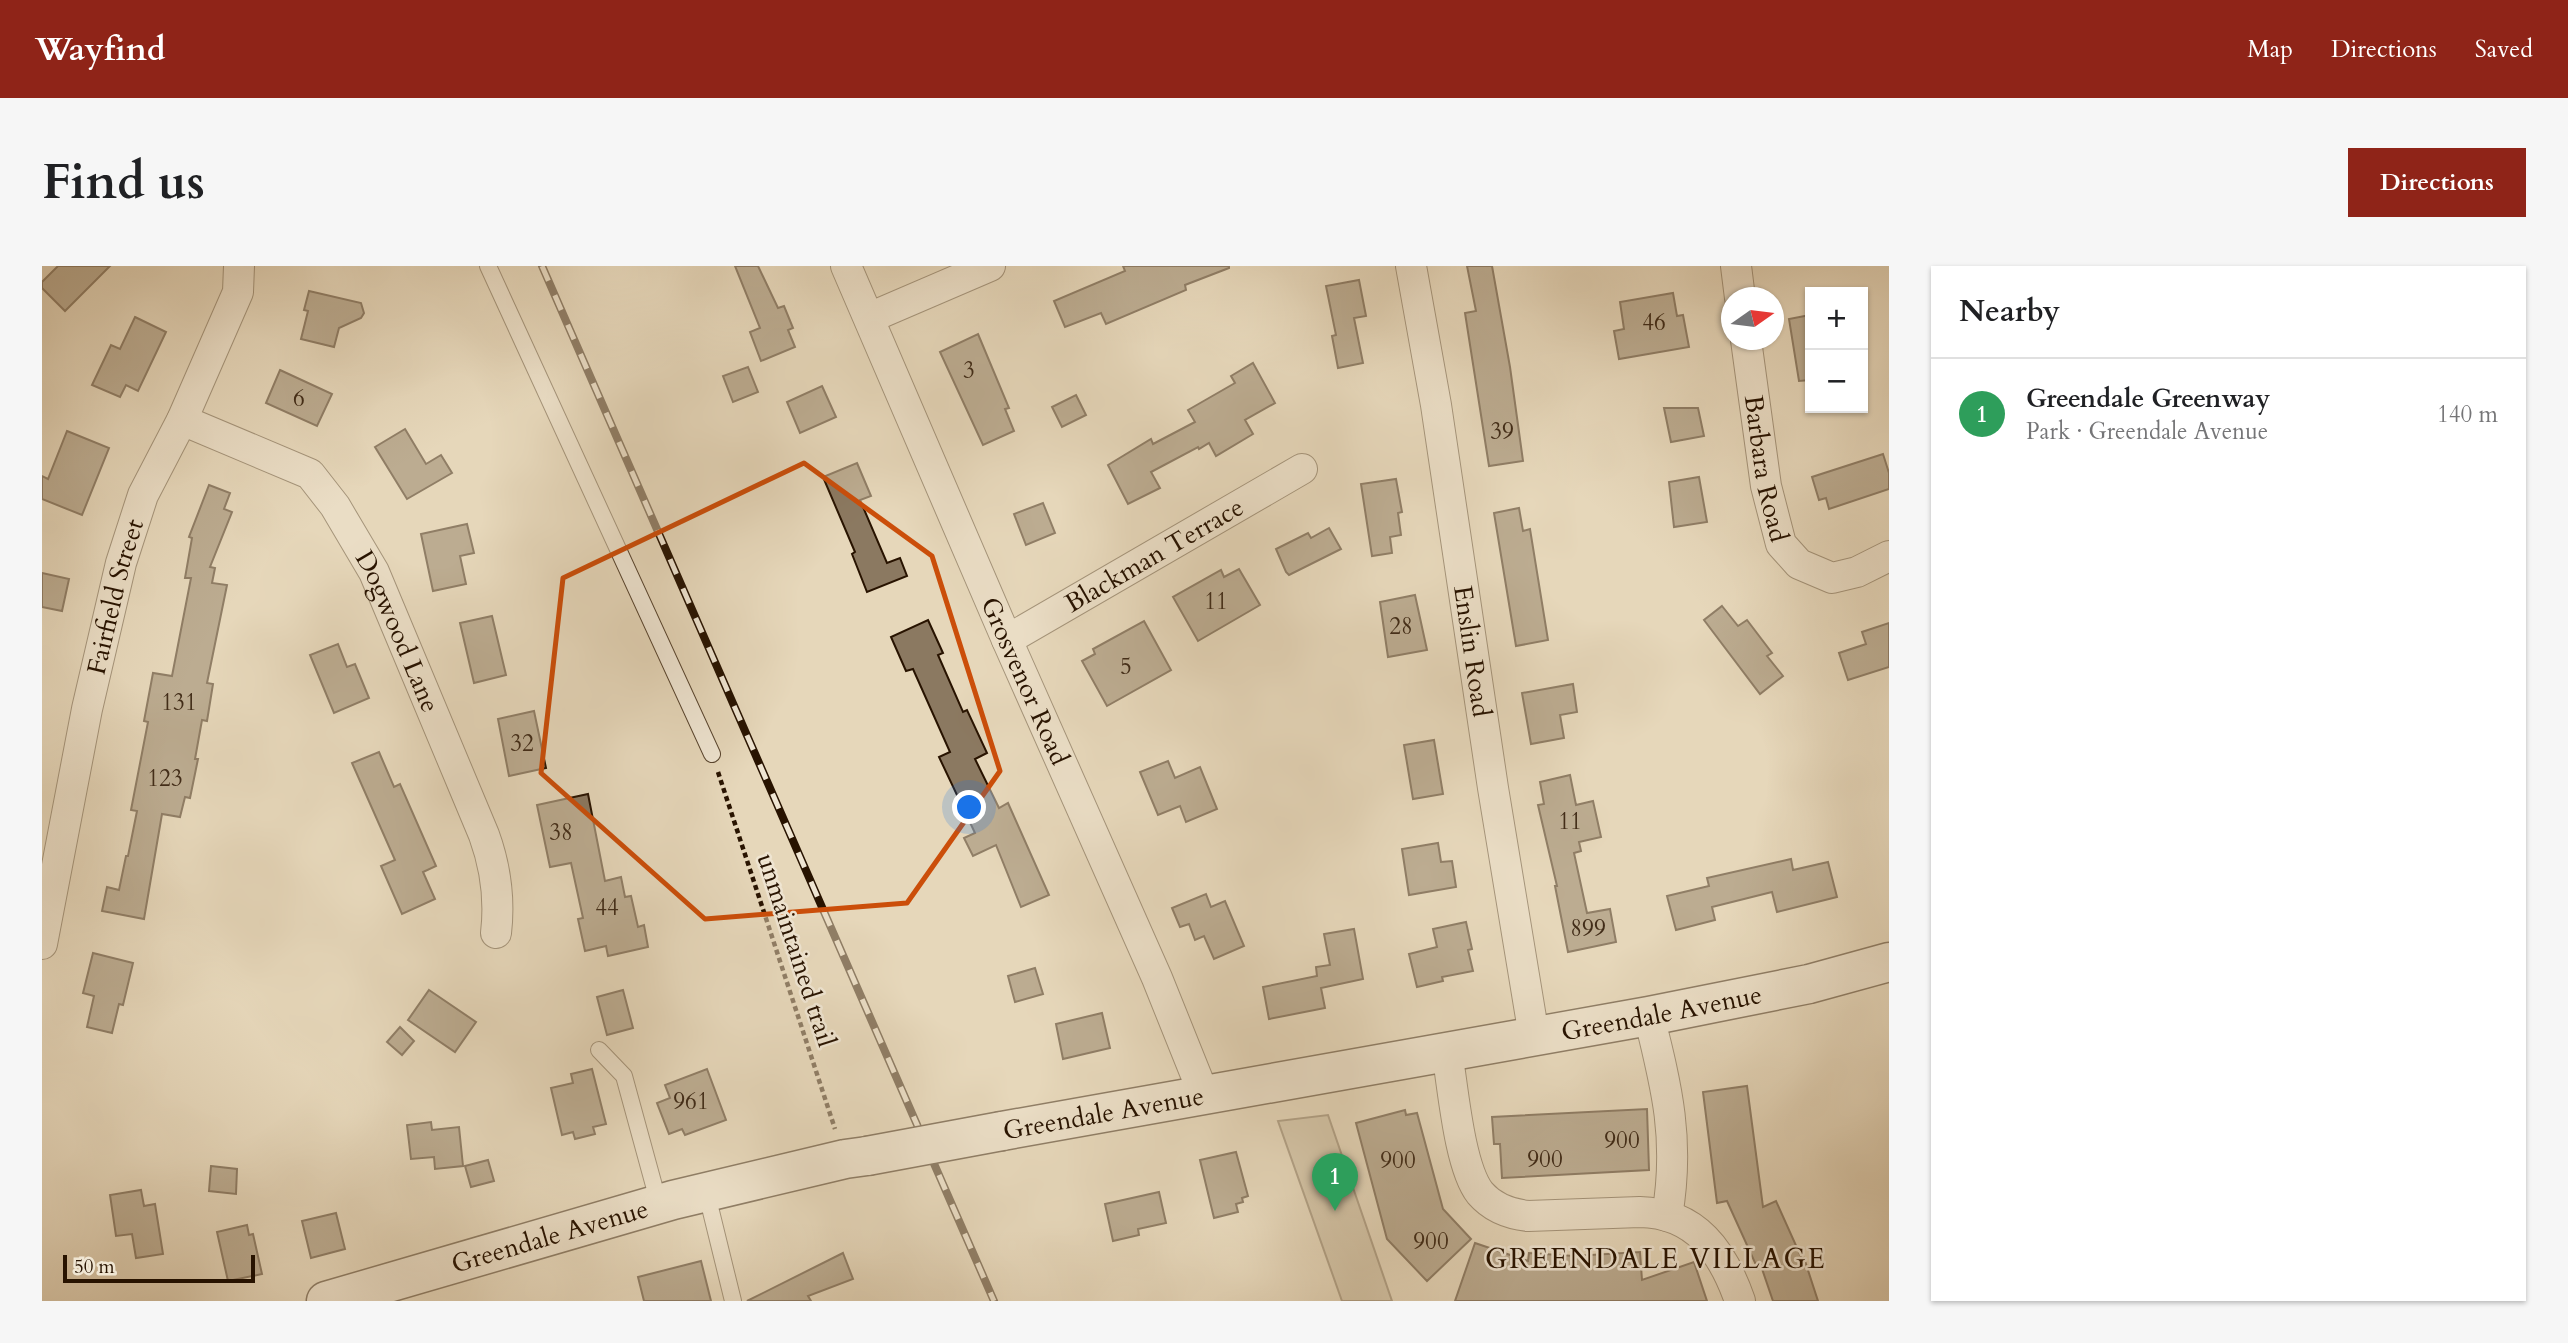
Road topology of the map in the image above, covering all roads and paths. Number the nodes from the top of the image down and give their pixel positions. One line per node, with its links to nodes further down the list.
1 (239, 266): 10 (street, Fairfield Street)
2 (488, 266): 14 (lane)
3 (846, 266): 8 (street, Grosvenor Road)
4 (990, 266): 8 (street)
5 (1411, 266): 19 (street, Enslin Road)
6 (1736, 266): 7 (street)
7 (1739, 287)
8 (869, 318): 13 (street, Grosvenor Road)
9 (1747, 350): 12 (street, Barbara Road)
10 (182, 421): 15 (street, Dogwood Lane); 16 (street, Fairfield Street)
11 (1302, 469): 13 (street, Blackman Terrace)
12 (1889, 556)
13 (1007, 640): 22 (street, Grosvenor Road)
14 (712, 754): 23 (path, unmaintained trail)
15 (496, 933)
16 (42, 944)
17 (1889, 962): 18 (main road, Greendale Avenue)
18 (1649, 1016): 19 (main road, Greendale Avenue); 26 (street)
19 (1534, 1037): 21 (main road, Greendale Avenue)
20 (599, 1050): 25 (lane)
21 (1447, 1052): 22 (main road, Greendale Avenue); 26 (street)
22 (1204, 1095): 23 (main road, Greendale Avenue, bridge)
23 (856, 1157): 24 (main road, Greendale Avenue)
24 (706, 1191): 25 (main road, Greendale Avenue); 28 (lane)
25 (659, 1204): 27 (main road, Greendale Avenue)
26 (1667, 1216): 29 (street)
27 (346, 1298)
28 (733, 1301)
29 (1740, 1301)

